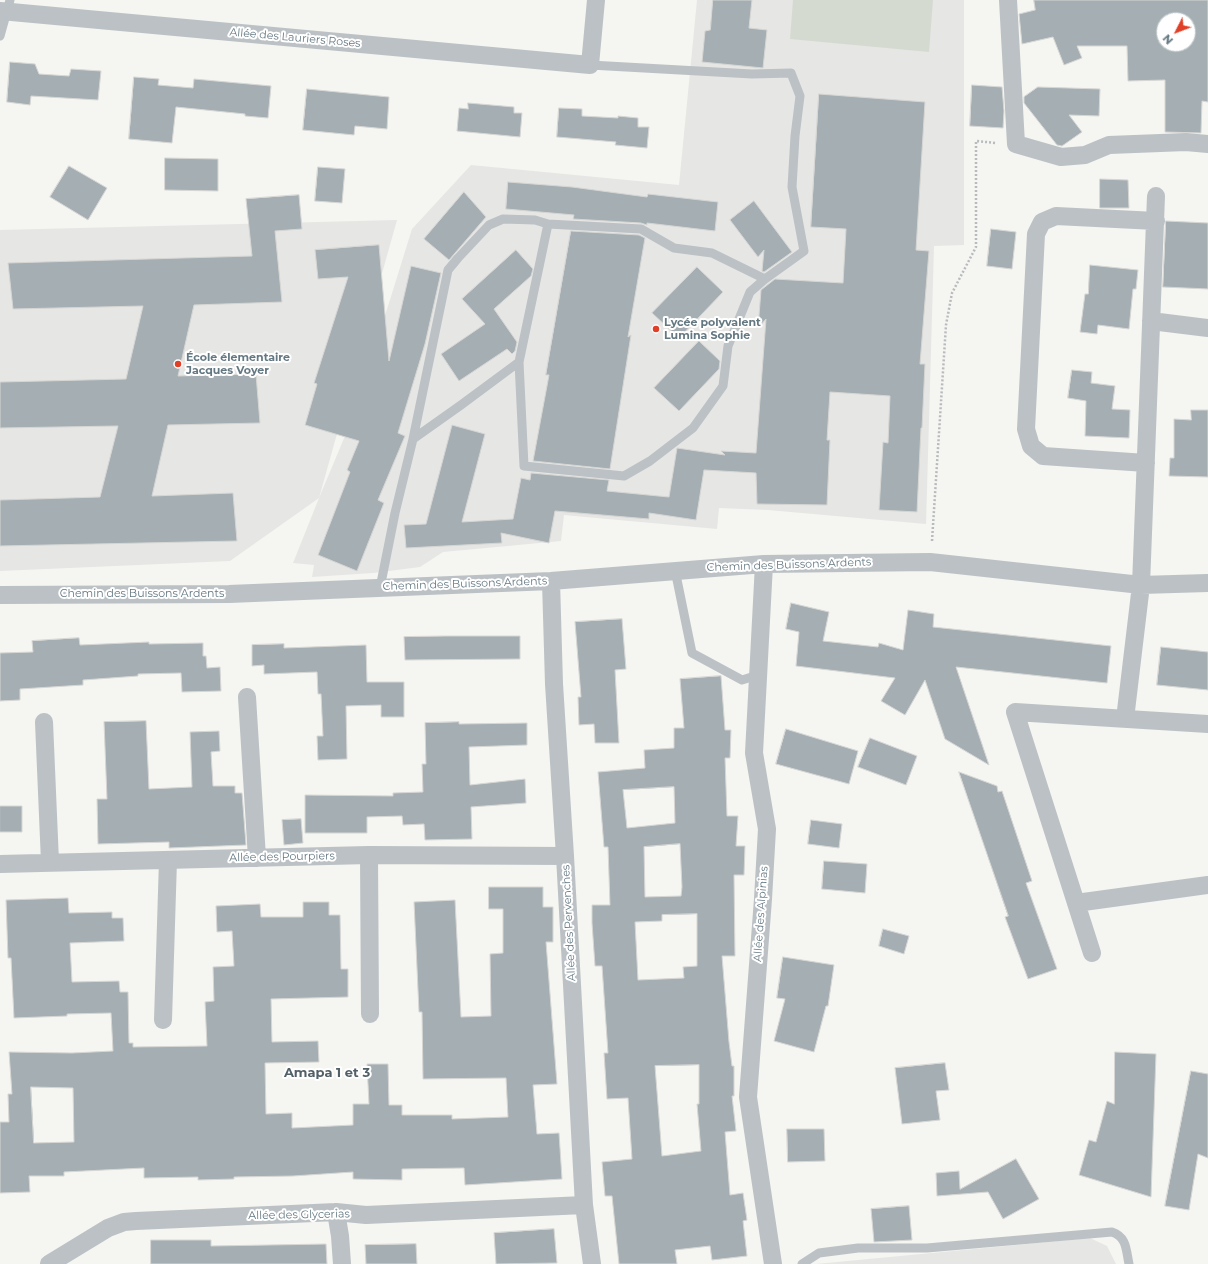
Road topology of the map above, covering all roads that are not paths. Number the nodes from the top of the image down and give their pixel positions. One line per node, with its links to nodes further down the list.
1 (596, 0): 5 (street)
2 (1008, 0): 6 (street)
3 (6, 8): 4 (lane); 5 (street, Allée des Lauriers Roses)
4 (0, 36)
5 (590, 65): 10 (lane)
6 (1208, 144)
7 (1156, 196): 8 (street)
8 (1156, 221): 11 (street); 15 (street)
9 (548, 224): 10 (lane); 13 (lane); 14 (lane)
10 (765, 279): 13 (lane)
11 (1152, 321): 12 (street); 15 (street)
12 (1208, 328)
13 (519, 362): 14 (lane)
14 (413, 439): 21 (lane)
15 (1146, 463): 20 (street)
16 (764, 564): 17 (street, Chemin des Buissons Ardents); 20 (street, Chemin des Buissons Ardents); 23 (street, Allée des Alpinias)
17 (675, 570): 18 (street, Chemin des Buissons Ardents); 23 (lane)
18 (551, 581): 21 (street, Chemin des Buissons Ardents); 29 (street, Allée des Pervenches)
19 (1208, 583): 20 (street, Chemin des Buissons Ardents)
20 (1141, 585): 25 (street)
21 (380, 588): 22 (street, Chemin des Buissons Ardents)
22 (0, 595)
23 (758, 675): 44 (street, Allée des Alpinias)
24 (247, 697): 30 (street)
25 (1126, 719): 27 (street); 35 (street)
26 (44, 722): 32 (street)
27 (1208, 724)
28 (369, 856): 29 (street, Allée des Pourpiers); 30 (street, Allée des Pourpiers); 37 (street)
29 (565, 856): 39 (street, Allée des Pervenches)
30 (258, 858): 31 (street, Allée des Pourpiers)
31 (168, 860): 32 (street, Allée des Pourpiers); 38 (street)
32 (50, 862): 33 (street, Allée des Pourpiers)
33 (0, 864)
34 (1208, 886): 35 (street)
35 (1076, 903): 36 (street)
36 (1092, 953)
37 (370, 1014)
38 (164, 1020)
39 (584, 1206): 40 (street, Allée des Glycerias); 43 (street, Allée des Pervenches)
40 (336, 1212): 41 (street, Allée des Glycerias); 42 (street)
41 (49, 1264)
42 (342, 1264)
43 (592, 1264)
44 (773, 1264)
45 (802, 1264): 46 (lane)
46 (1129, 1264)

